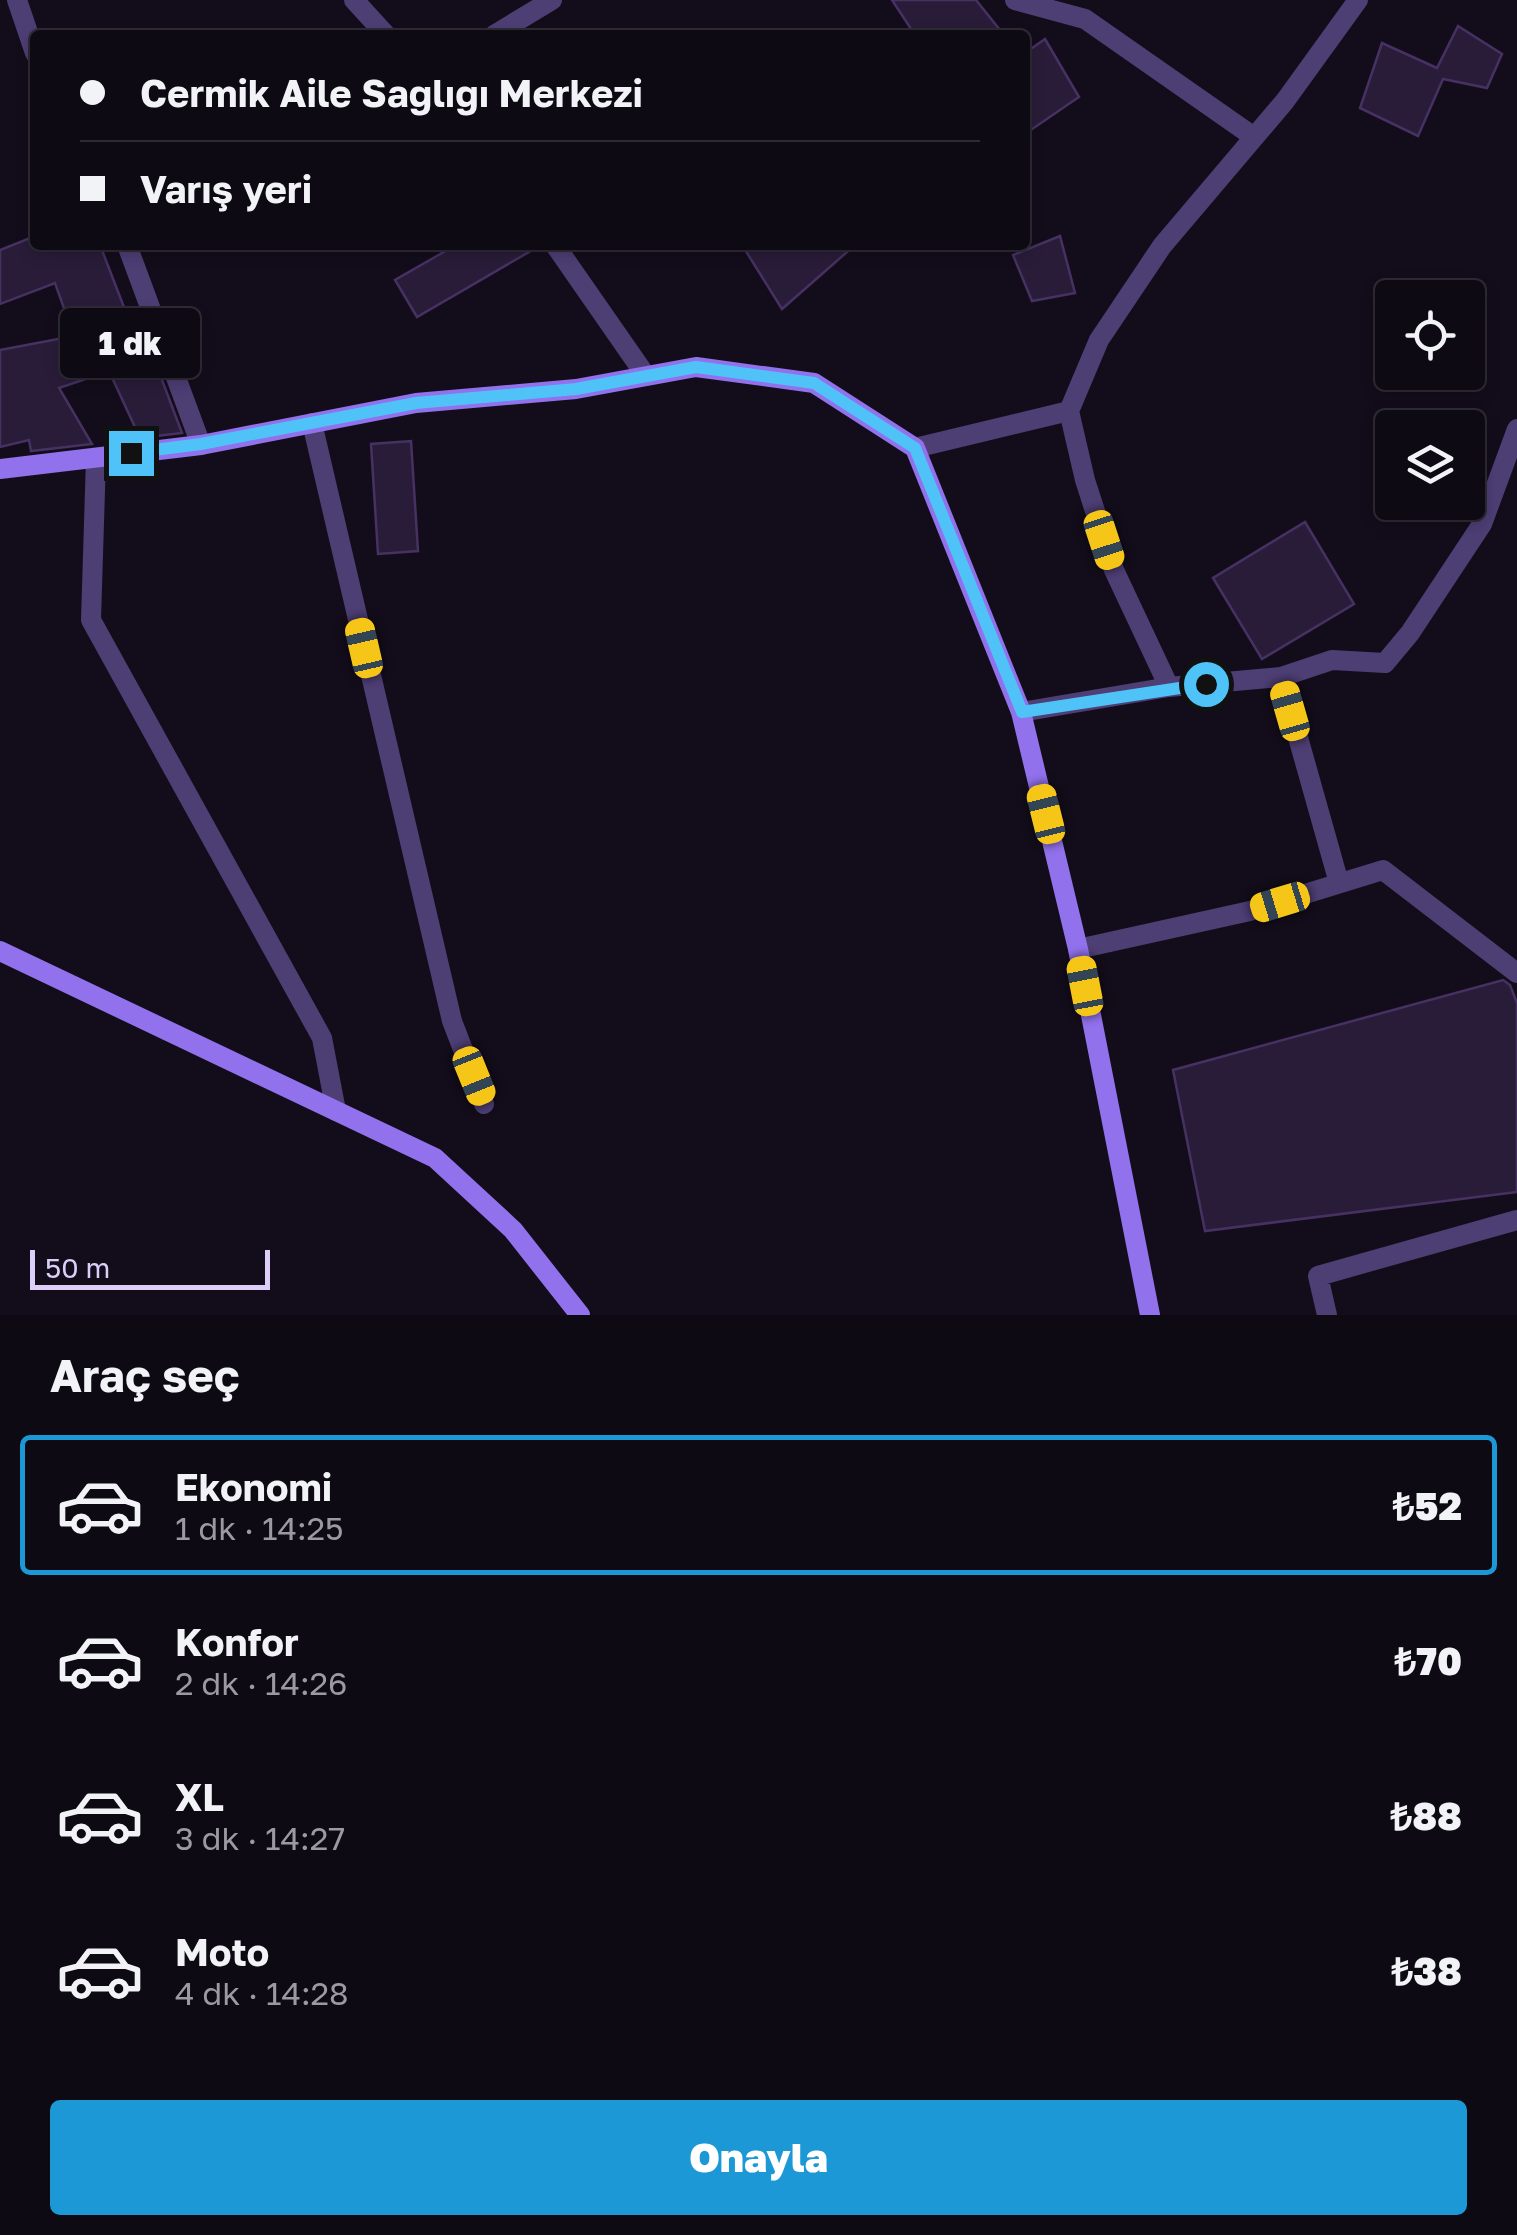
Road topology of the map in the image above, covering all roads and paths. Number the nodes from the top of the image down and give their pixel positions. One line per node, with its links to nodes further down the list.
1 (18, 0): 8 (street)
2 (354, 0): 6 (street)
3 (552, 0): 7 (street)
4 (1015, 0): 9 (street)
5 (1358, 0): 9 (street)
6 (381, 30)
7 (502, 30)
8 (30, 37)
9 (1254, 137): 13 (street)
10 (129, 250): 16 (street)
11 (558, 250): 12 (street)
12 (646, 376): 14 (street); 17 (street)
13 (1069, 412): 17 (street); 21 (street)
14 (312, 423): 16 (street); 27 (street)
15 (1517, 429): 20 (street)
16 (201, 444): 18 (street)
17 (915, 448): 22 (street)
18 (96, 458): 19 (street); 28 (street)
19 (0, 469)
20 (1281, 677): 21 (street); 23 (street)
21 (1169, 687): 22 (street)
22 (1022, 712): 24 (street)
23 (1339, 883): 24 (street); 26 (street)
24 (1078, 950): 31 (street)
25 (0, 951): 28 (street)
26 (1517, 973)
27 (484, 1104)
28 (336, 1111): 30 (street)
29 (1517, 1220): 32 (street)
30 (580, 1315)
31 (1150, 1315)
32 (1326, 1315)

